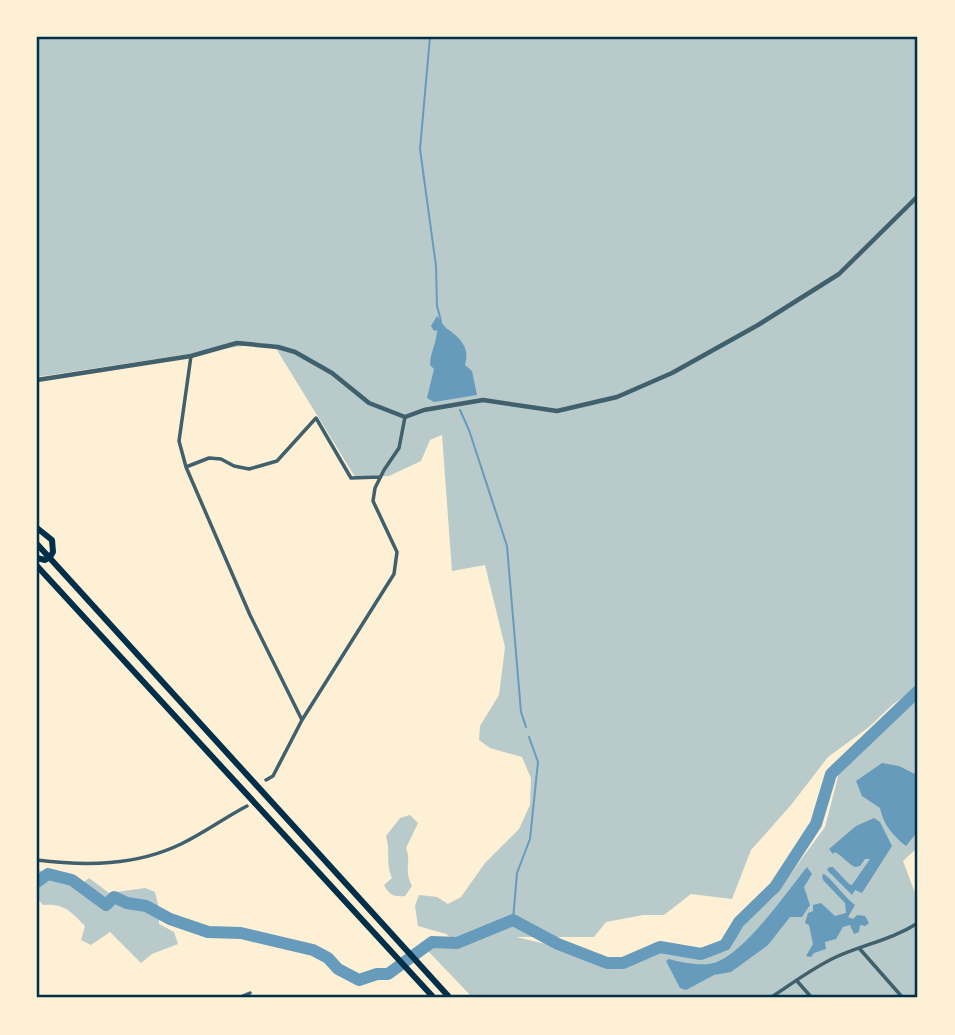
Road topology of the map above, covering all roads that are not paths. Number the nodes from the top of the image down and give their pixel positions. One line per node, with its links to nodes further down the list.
1 (918, 196): 4 (street)
2 (191, 356): 3 (street); 4 (street); 5 (street)
3 (37, 380)
4 (405, 416): 6 (street)
5 (186, 467): 6 (street); 12 (street)
6 (380, 477): 12 (street)
7 (37, 528): 9 (highway)
8 (37, 544): 9 (highway)
9 (50, 557): 10 (highway); 22 (highway)
10 (37, 558)
11 (37, 566): 21 (highway)
12 (302, 720): 13 (street)
13 (266, 780)
14 (247, 806): 15 (street)
15 (37, 860)
16 (918, 923): 17 (street)
17 (859, 948): 18 (street); 25 (street)
18 (797, 981): 23 (street); 24 (street)
19 (250, 993): 20 (street)
20 (238, 998)
21 (434, 998)
22 (450, 998)
23 (770, 998)
24 (812, 998)
25 (903, 998)

